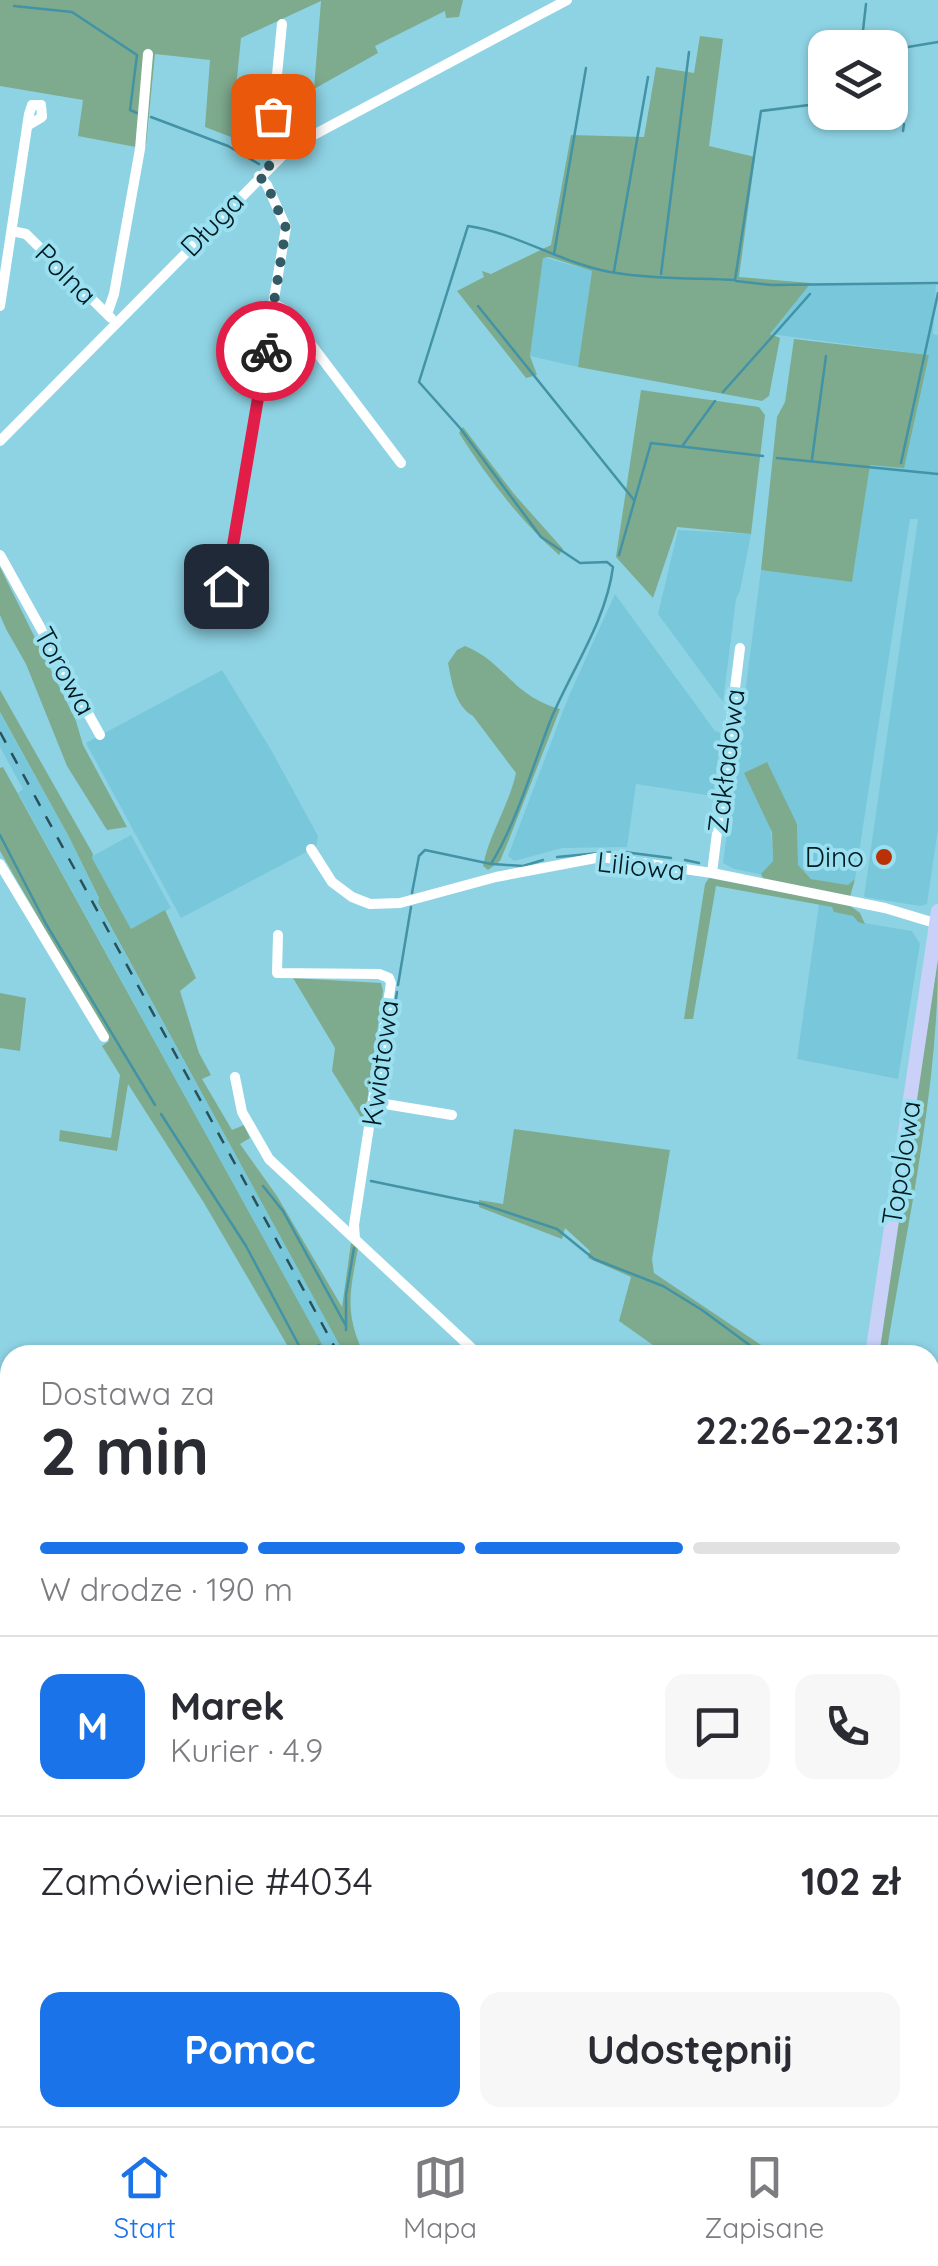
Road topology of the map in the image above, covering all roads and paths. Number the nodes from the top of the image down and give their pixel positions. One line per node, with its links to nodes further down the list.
1 (568, 0): 5 (street, Długa)
2 (282, 24): 5 (street)
3 (148, 54): 10 (street)
4 (27, 126): 7 (street, Polna)
5 (276, 159): 6 (street, Długa)
6 (259, 176): 8 (street); 10 (street, Długa)
7 (12, 231): 9 (street, Polna); 10 (street, Polna)
8 (274, 304): 12 (street); 14 (street)
9 (0, 306)
10 (111, 319): 11 (street, Długa)
11 (0, 441)
12 (401, 464)
13 (0, 555): 16 (street, Torowa)
14 (226, 586)
15 (740, 648): 19 (street, Zakładowa)
16 (100, 736)
17 (310, 849): 19 (street, Liliowa)
18 (0, 864): 22 (street)
19 (712, 873): 20 (street, Liliowa)
20 (937, 919): 28 (main road, Topolowa)
21 (278, 935): 24 (street, Kwiatowa)
22 (104, 1038)
23 (235, 1077): 26 (street)
24 (373, 1102): 25 (street); 26 (street, Kwiatowa)
25 (452, 1115)
26 (355, 1239): 27 (street)
27 (467, 1345)
28 (873, 1345)

